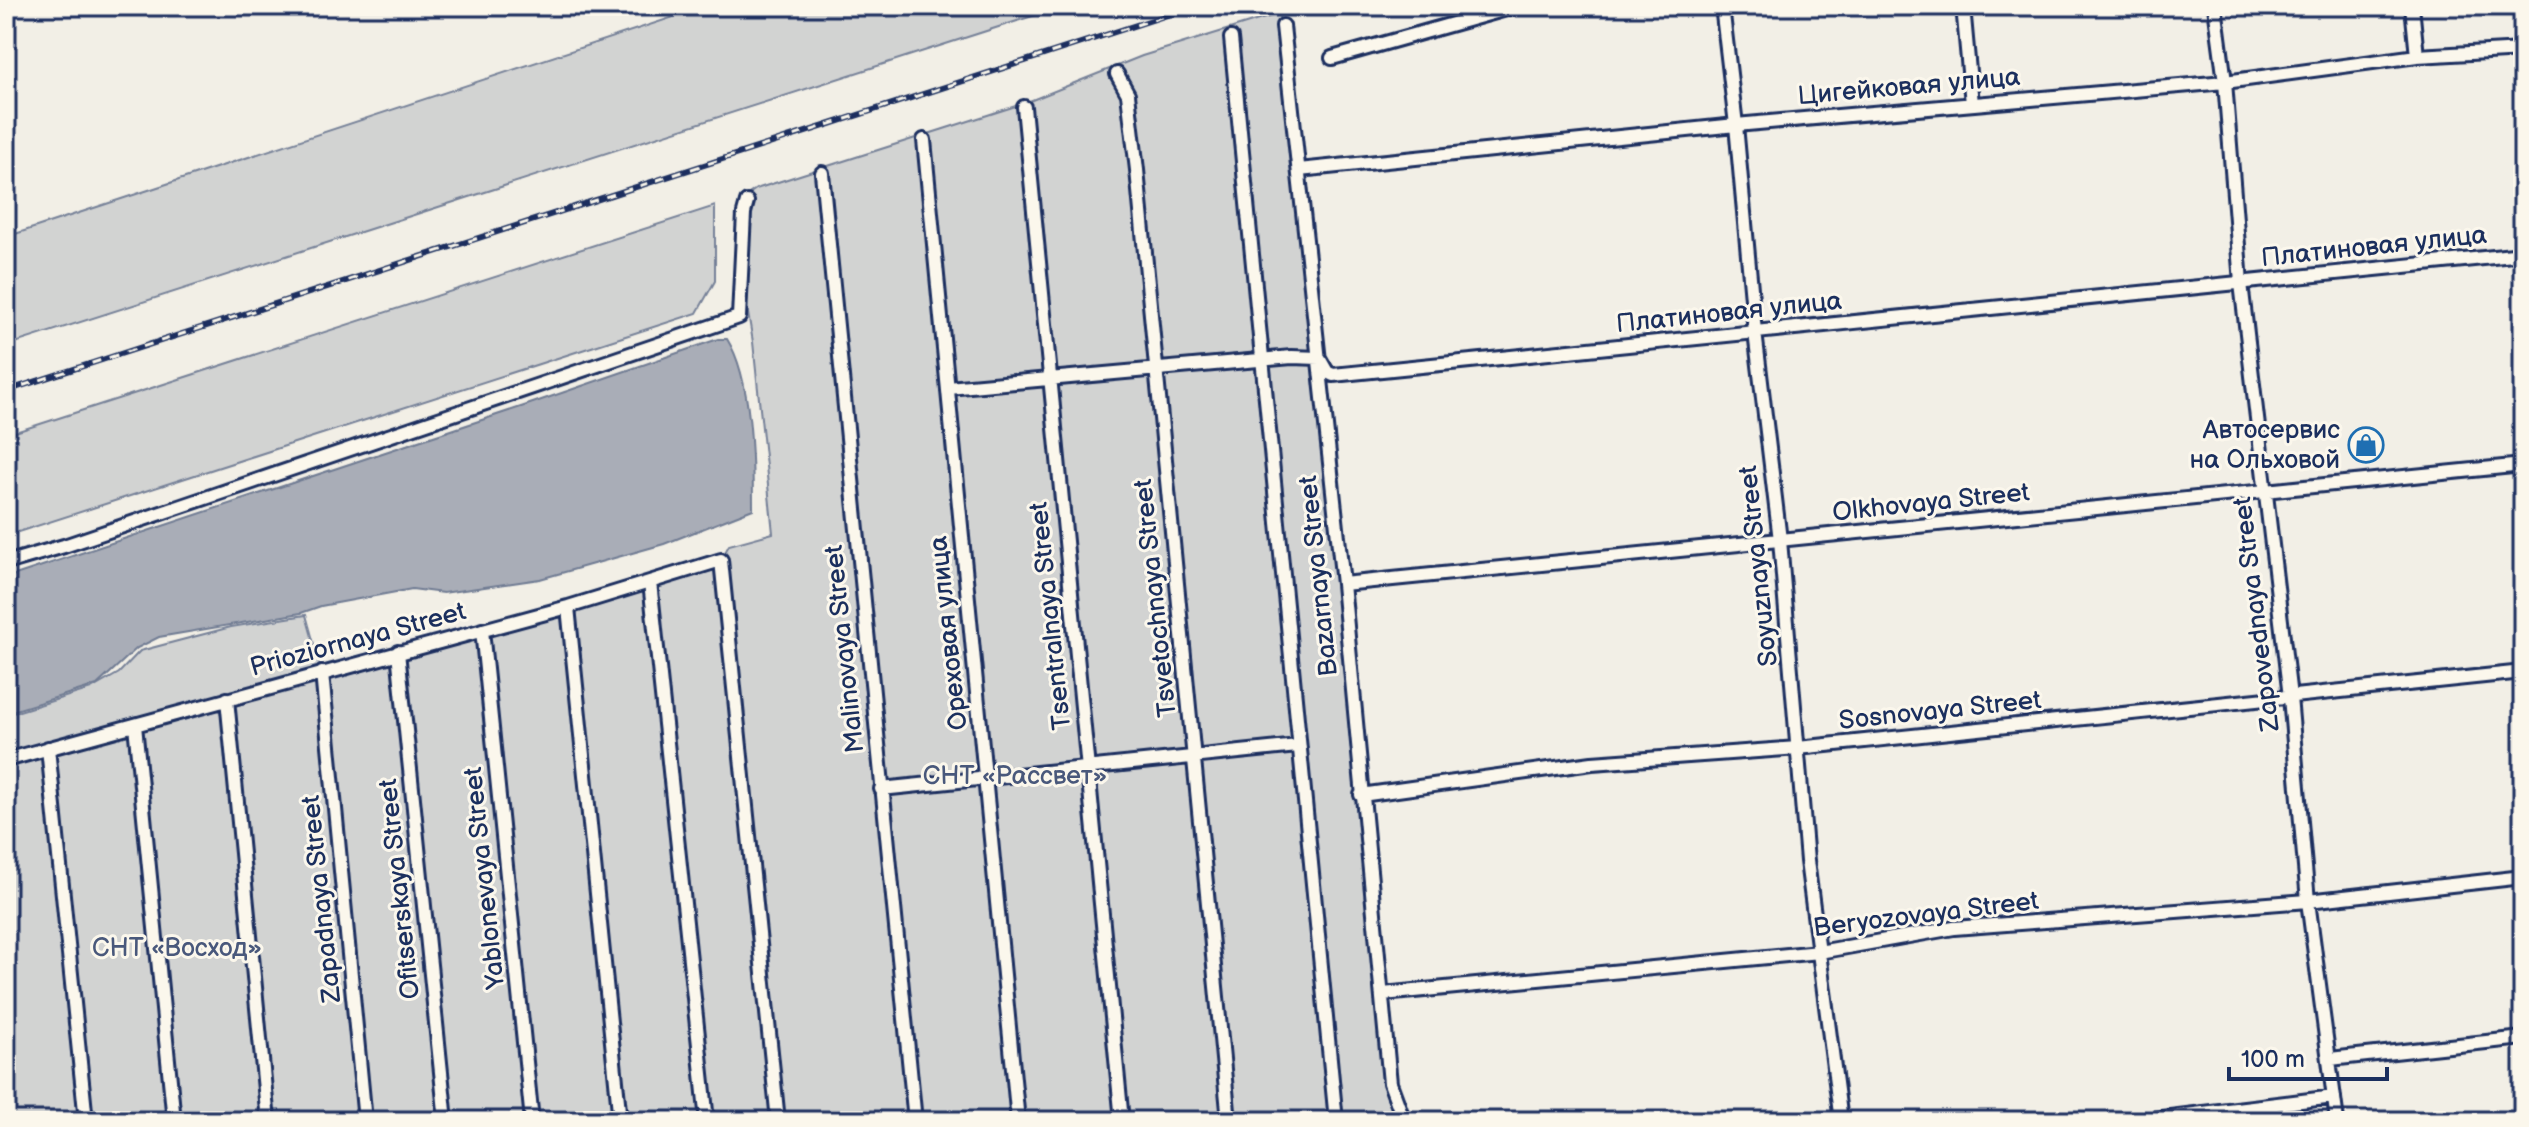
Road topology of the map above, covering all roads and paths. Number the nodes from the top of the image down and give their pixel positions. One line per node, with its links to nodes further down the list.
1 (1517, 6): 10 (street)
2 (1722, 6): 15 (street, Soyuznaya Street)
3 (1963, 6): 13 (street)
4 (2215, 6): 12 (street, Zapovednaya Street)
5 (2412, 6): 9 (street)
6 (1283, 26): 17 (street, Bazarnaya Street)
7 (1231, 38): 24 (street)
8 (2523, 50): 9 (street, Цигейковая улица)
9 (2417, 56): 12 (street, Цигейковая улица)
10 (1332, 58)
11 (1117, 74): 25 (street, Tsvetochnaya Street)
12 (2225, 82): 13 (street, Цигейковая улица); 21 (street, Zapovednaya Street)
13 (1972, 104): 15 (street, Цигейковая улица)
14 (1024, 107): 26 (street, Tsentralnaya Street)
15 (1736, 125): 17 (street, Цигейковая улица); 22 (street, Soyuznaya Street)
16 (924, 140): 27 (street, Ореховая улица)
17 (1299, 170): 23 (street, Bazarnaya Street)
18 (822, 173): 49 (street, Malinovaya Street)
19 (747, 202): 31 (street)
20 (2523, 254): 21 (street, Платиновая улица)
21 (2241, 283): 22 (street, Платиновая улица); 29 (street, Zapovednaya Street)
22 (1755, 332): 23 (street, Платиновая улица); 30 (street, Soyuznaya Street)
23 (1319, 358): 24 (street, Платиновая улица); 33 (street, Bazarnaya Street)
24 (1261, 359): 25 (street, Платиновая улица); 42 (street)
25 (1156, 368): 26 (street, Платиновая улица); 45 (street, Tsvetochnaya Street)
26 (1050, 379): 27 (street, Платиновая улица); 47 (street, Tsentralnaya Street)
27 (948, 388): 48 (street, Ореховая улица)
28 (2523, 465): 29 (street, Olkhovaya Street)
29 (2264, 492): 30 (street, Olkhovaya Street); 39 (street, Zapovednaya Street)
30 (1780, 540): 33 (street, Olkhovaya Street); 44 (street, Soyuznaya Street)
31 (6, 563)
32 (650, 582): 34 (street, Prioziornaya Street); 65 (street); 66 (street, Prioziornaya Street)
33 (1343, 584): 50 (street, Bazarnaya Street)
34 (568, 607): 35 (street, Prioziornaya Street); 64 (street)
35 (482, 630): 36 (street, Prioziornaya Street); 63 (street, Yablonevaya Street)
36 (398, 652): 38 (street, Prioziornaya Street); 62 (street, Ofitserskaya Street)
37 (2523, 672): 39 (street, Sosnovaya Street)
38 (322, 673): 40 (street, Prioziornaya Street); 61 (street, Zapadnaya Street)
39 (2290, 697): 44 (street, Sosnovaya Street); 52 (street, Zapovednaya Street)
40 (227, 699): 41 (street, Prioziornaya Street); 60 (street)
41 (135, 725): 43 (street, Prioziornaya Street); 59 (street)
42 (1298, 746): 45 (street); 71 (street)
43 (48, 748): 46 (street, Prioziornaya Street); 58 (street)
44 (1798, 748): 50 (street, Sosnovaya Street); 53 (street, Soyuznaya Street)
45 (1194, 756): 47 (street); 70 (street, Tsvetochnaya Street)
46 (6, 760)
47 (1088, 769): 48 (street); 69 (street, Tsentralnaya Street)
48 (985, 779): 49 (street); 68 (street, Ореховая улица)
49 (881, 789): 67 (street, Malinovaya Street)
50 (1361, 795): 54 (street, Bazarnaya Street)
51 (2523, 877): 52 (street, Beryozovaya Street)
52 (2308, 901): 53 (street, Beryozovaya Street); 56 (street, Zapovednaya Street)
53 (1819, 952): 54 (street, Beryozovaya Street); 73 (street, Soyuznaya Street)
54 (1383, 994): 72 (street, Bazarnaya Street)
55 (2523, 1038): 56 (street)
56 (2330, 1059): 57 (street, Zapovednaya Street)
57 (2334, 1097): 74 (street); 75 (street, Zapovednaya Street)
58 (86, 1121)
59 (174, 1121)
60 (268, 1121)
61 (365, 1121)
62 (446, 1121)
63 (532, 1121)
64 (620, 1121)
65 (707, 1121)
66 (778, 1121)
67 (915, 1121)
68 (1018, 1121)
69 (1122, 1121)
70 (1229, 1121)
71 (1336, 1121)
72 (1404, 1121)
73 (1841, 1121)
74 (2137, 1121)
75 (2337, 1121)

